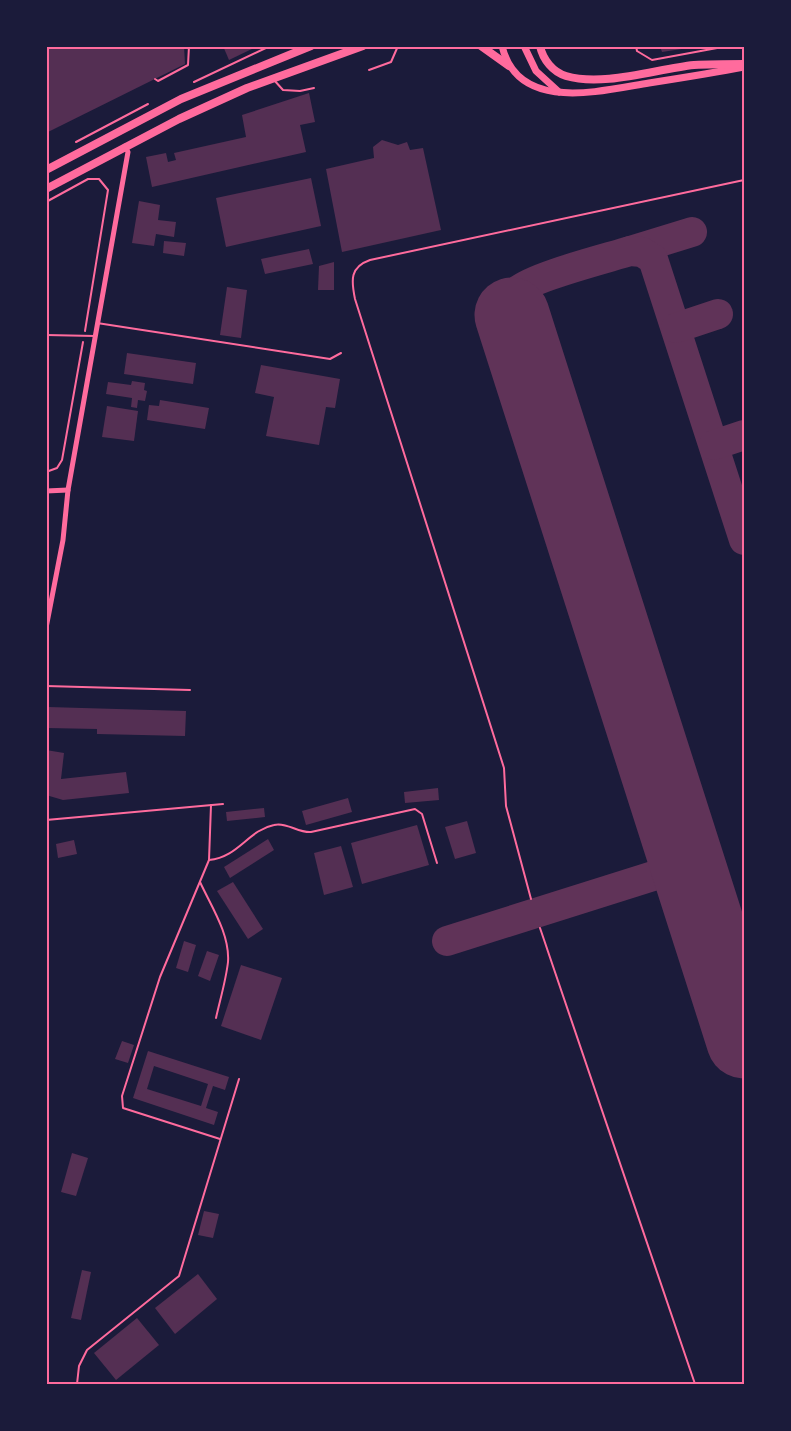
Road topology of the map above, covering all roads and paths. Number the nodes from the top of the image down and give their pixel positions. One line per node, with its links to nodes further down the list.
1 (189, 46): 15 (lane)
2 (311, 46): 19 (main road)
3 (363, 46): 14 (main road)
4 (398, 46): 13 (lane)
5 (481, 46): 11 (main road)
6 (502, 46): 11 (street)
7 (524, 46): 17 (street)
8 (540, 46): 12 (main road)
9 (636, 46): 10 (lane)
10 (728, 46)
11 (509, 66): 17 (street)
12 (744, 66): 17 (street)
13 (369, 70)
14 (272, 78): 16 (lane); 18 (main road)
15 (155, 79)
16 (314, 88)
17 (561, 93)
18 (125, 146): 21 (main road); 23 (street)
19 (46, 170)
20 (744, 180): 40 (lane)
21 (46, 189)
22 (46, 202): 25 (path)
23 (97, 323): 26 (street); 27 (lane)
24 (46, 335): 25 (lane)
25 (84, 336): 26 (lane); 28 (path)
26 (95, 336): 29 (street)
27 (341, 353)
28 (46, 472)
29 (68, 490): 30 (street); 31 (street)
30 (46, 491)
31 (46, 628)
32 (46, 686): 33 (lane)
33 (190, 690)
34 (224, 804): 35 (lane)
35 (211, 805): 36 (lane); 37 (lane)
36 (46, 820)
37 (208, 860): 38 (lane); 39 (lane)
38 (437, 863)
39 (200, 882): 42 (lane); 44 (lane)
40 (531, 899)
41 (540, 928): 46 (lane)
42 (216, 1018)
43 (239, 1078): 44 (lane)
44 (220, 1139): 45 (lane)
45 (77, 1384)
46 (695, 1384)

